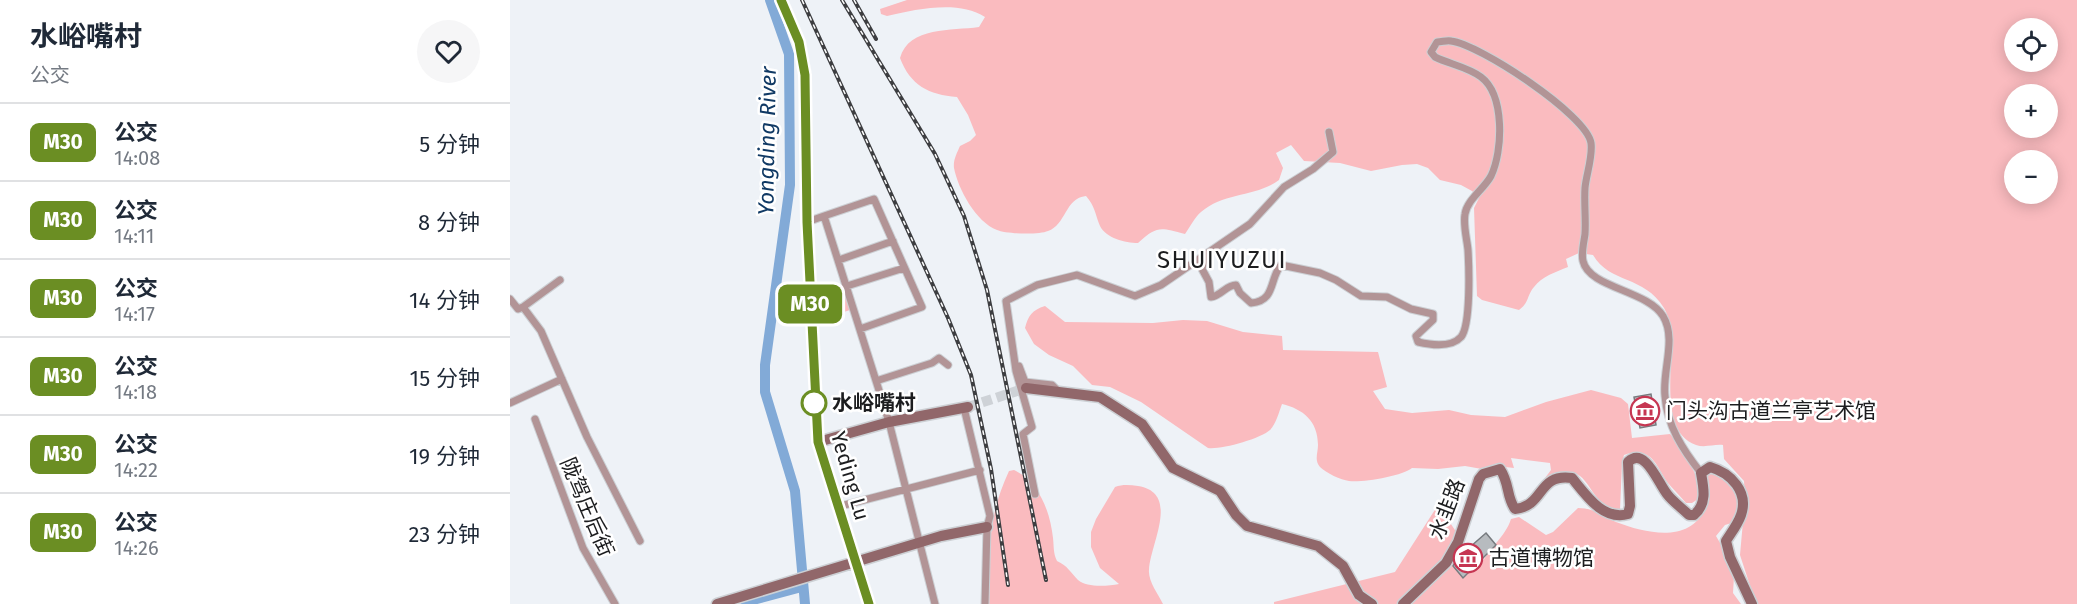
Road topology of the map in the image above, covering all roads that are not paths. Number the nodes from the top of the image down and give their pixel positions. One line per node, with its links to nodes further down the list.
1 (781, 0): 4 (street, Yeding Lu)
2 (1329, 132): 6 (street)
3 (824, 216): 4 (street); 5 (street); 7 (street)
4 (807, 222): 24 (street, Yeding Lu)
5 (893, 242): 7 (street); 8 (street)
6 (1205, 255): 14 (street); 26 (street)
7 (839, 260): 10 (street)
8 (904, 268): 10 (street); 13 (street)
9 (560, 280): 12 (street)
10 (847, 286): 13 (street)
11 (510, 299): 12 (street)
12 (523, 307): 16 (street)
13 (860, 329): 17 (street)
14 (1014, 355): 19 (street); 28 (street)
15 (948, 365): 17 (street)
16 (562, 379): 20 (street); 31 (street)
17 (876, 381): 23 (street)
18 (1026, 388): 19 (street)
19 (1059, 392): 39 (street)
20 (510, 403)
21 (966, 407): 23 (street); 25 (street)
22 (535, 419): 35 (street, 陇驾庄后街)
23 (889, 422): 24 (street); 27 (street)
24 (818, 442): 29 (street, Yeding Lu)
25 (980, 470): 27 (street); 30 (street)
26 (1701, 473): 40 (street, 水韭路); 41 (street)
27 (904, 488): 29 (street); 32 (street)
28 (1035, 494)
29 (837, 507): 33 (street, Yeding Lu)
30 (987, 527): 32 (street); 38 (street)
31 (640, 541)
32 (919, 543): 33 (street); 37 (street)
33 (853, 564): 34 (street); 36 (street, Yeding Lu)
34 (722, 603)
35 (615, 604)
36 (869, 604)
37 (935, 604)
38 (985, 604)
39 (1372, 604)
40 (1402, 604)
41 (1752, 604)

